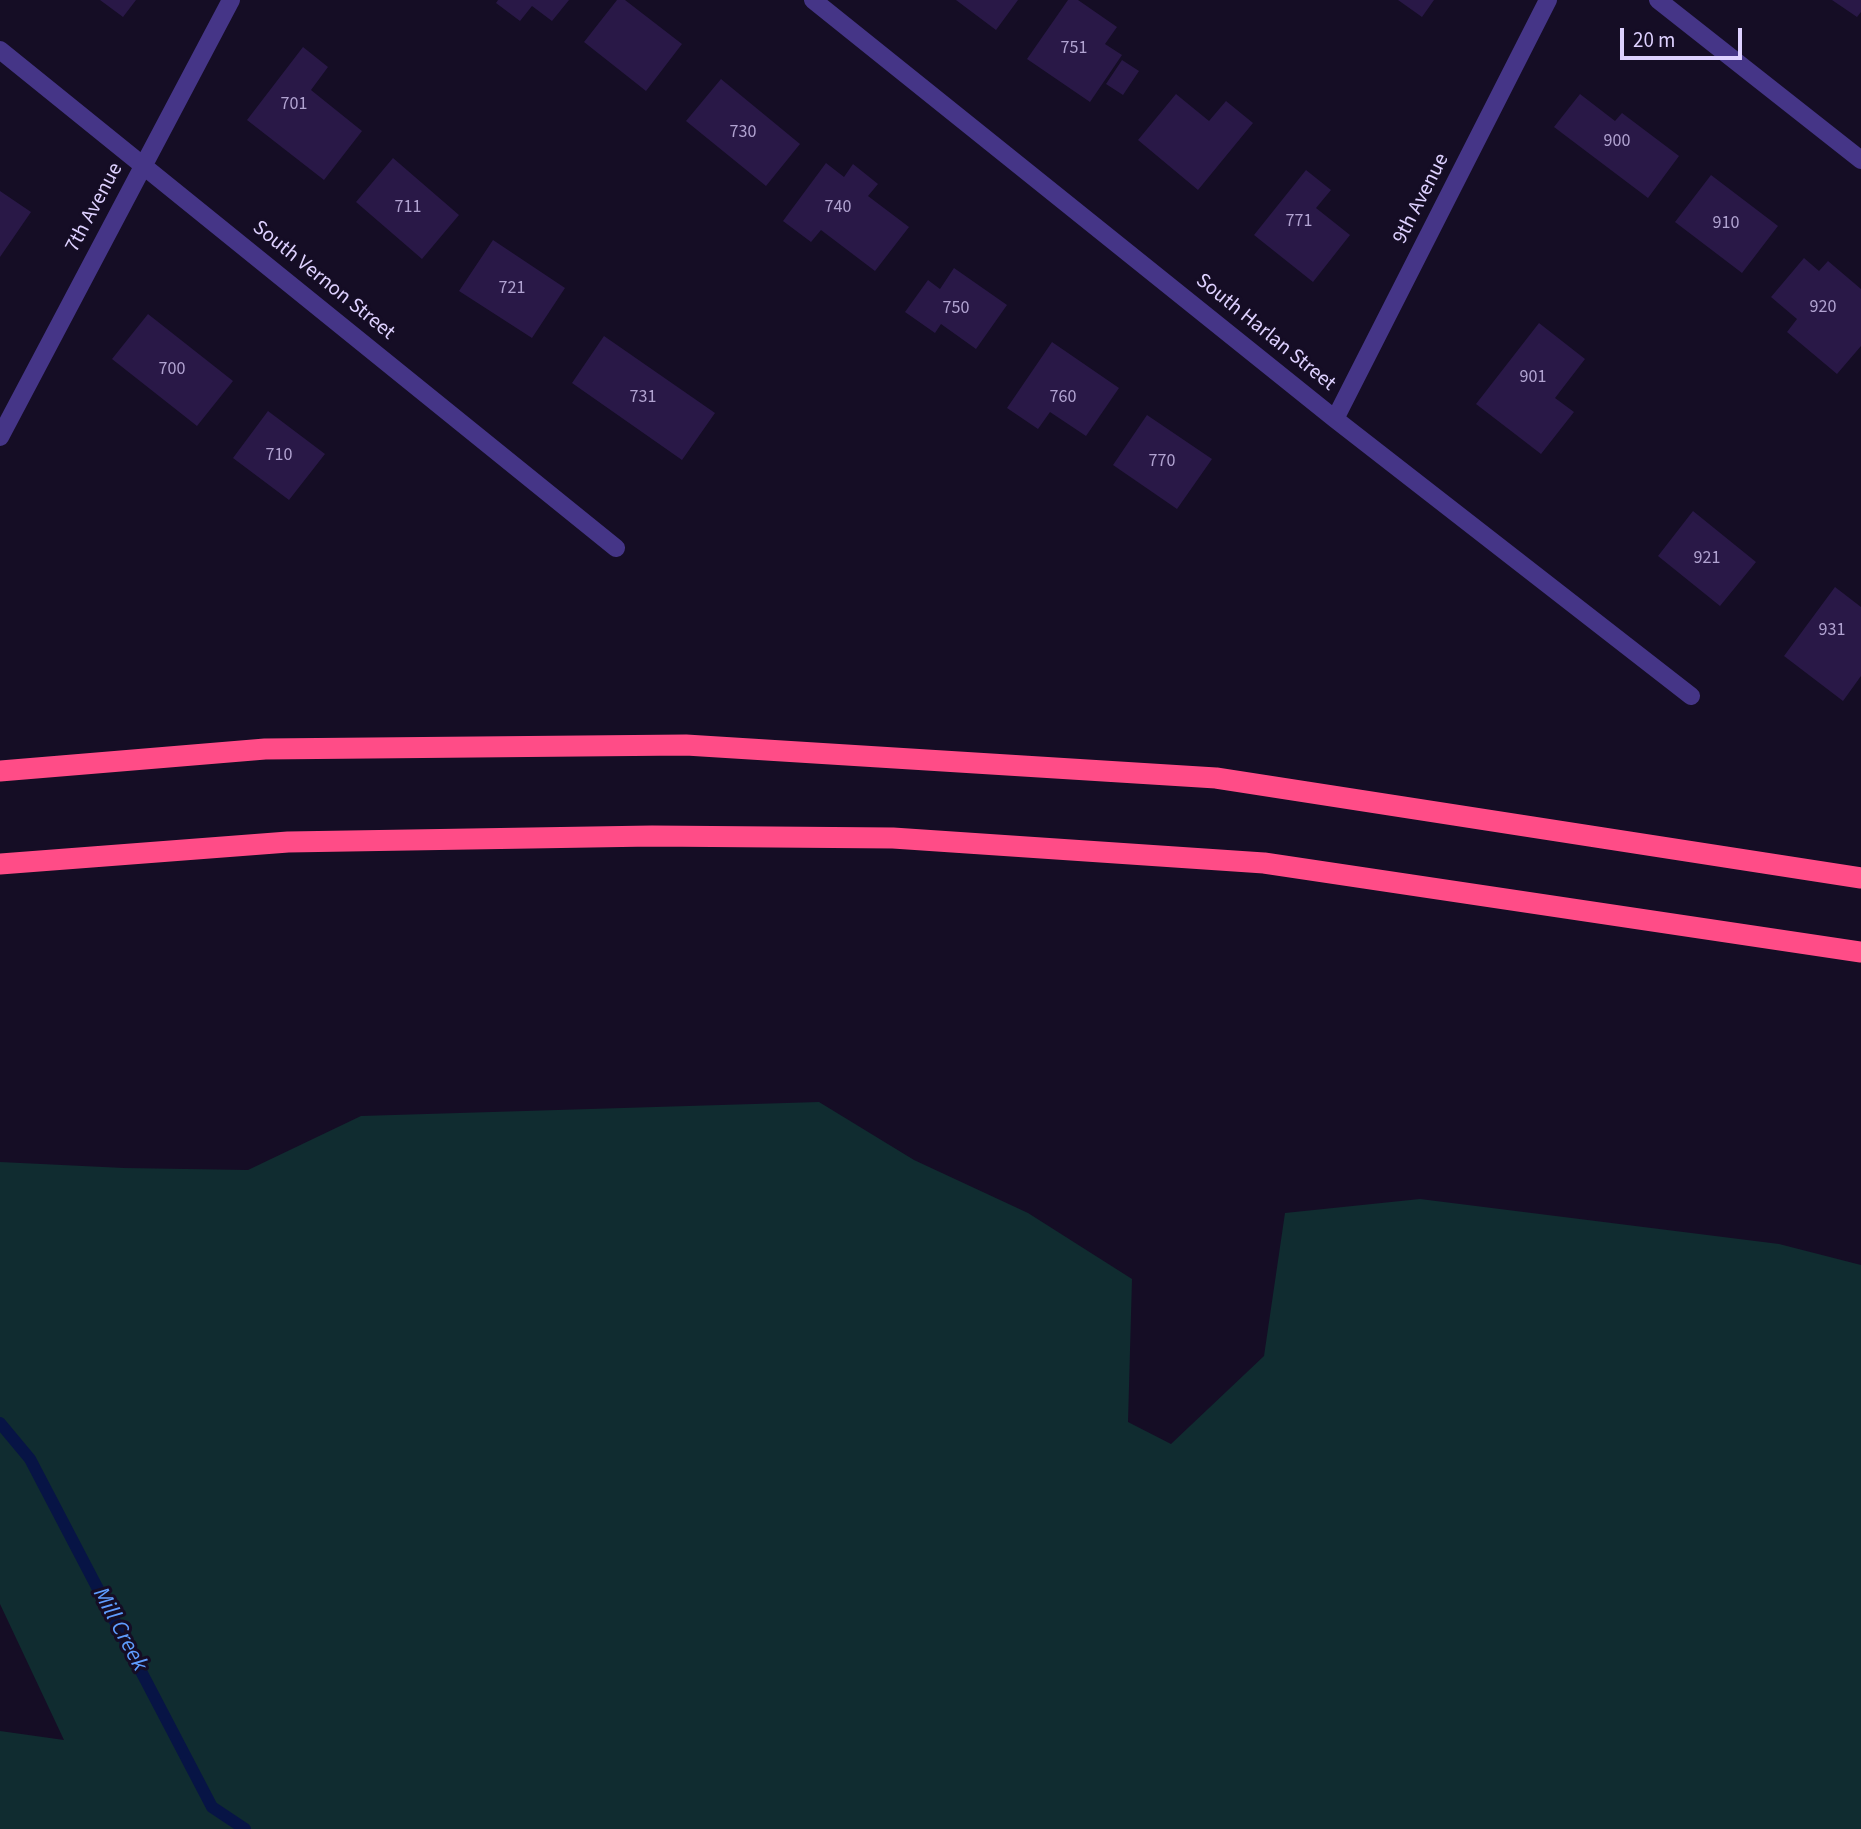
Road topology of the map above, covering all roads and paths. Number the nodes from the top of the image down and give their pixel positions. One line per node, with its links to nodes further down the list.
1 (231, 0): 7 (street, 7th Avenue)
2 (813, 0): 8 (street, South Harlan Street)
3 (1548, 0): 8 (street, 9th Avenue)
4 (1658, 0): 6 (street)
5 (0, 50): 7 (street, South Vernon Street)
6 (1861, 160)
7 (144, 165): 9 (street, 7th Avenue); 10 (street, South Vernon Street)
8 (1335, 419): 11 (street, South Harlan Street)
9 (0, 437)
10 (616, 548)
11 (1691, 696)
12 (0, 771): 14 (highway)
13 (0, 864): 15 (highway)
14 (1861, 878)
15 (1861, 952)

